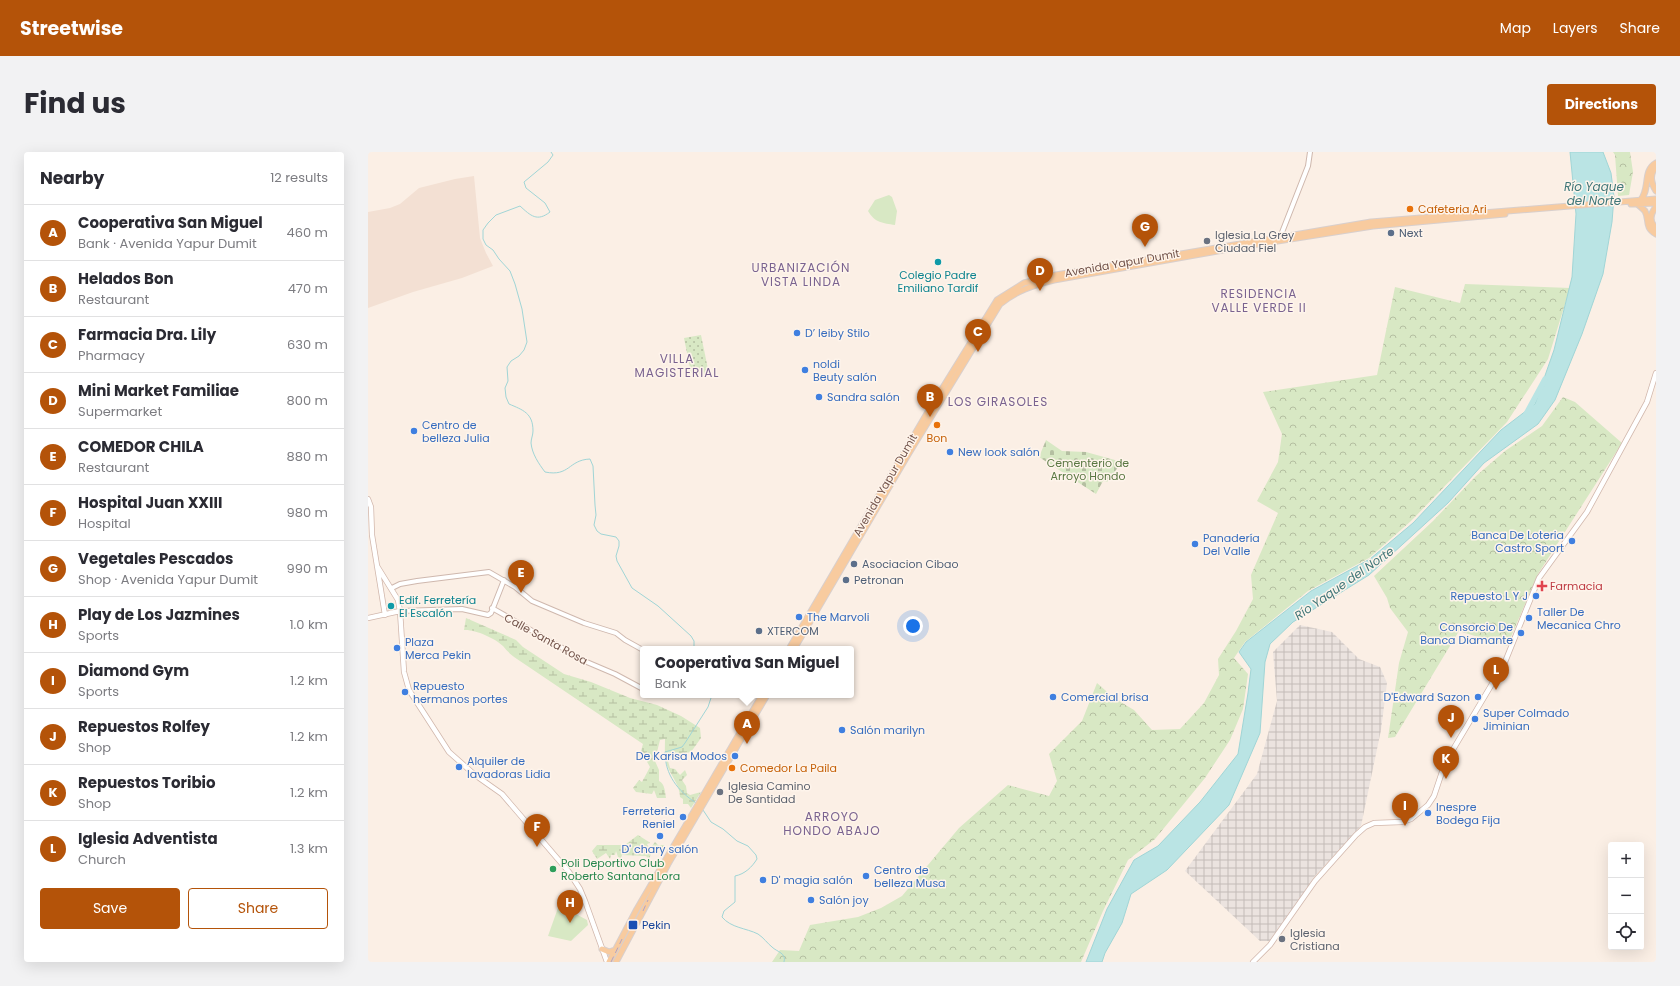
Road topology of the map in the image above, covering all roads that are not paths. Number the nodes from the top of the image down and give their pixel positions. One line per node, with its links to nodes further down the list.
1 (1310, 152): 11 (street)
2 (1656, 163): 6 (main road)
3 (1656, 167): 4 (main road)
4 (1656, 191)
5 (1656, 199): 6 (main road, Avenida Yapur Dumit)
6 (1637, 202): 7 (main road, Avenida Yapur Dumit); 10 (main road); 11 (main road, Avenida Yapur Dumit)
7 (1656, 203)
8 (1656, 208): 9 (main road)
9 (1656, 228)
10 (1656, 234)
11 (1279, 239): 23 (main road, Avenida Yapur Dumit); 24 (main road, Avenida Yapur Dumit)
12 (1656, 372): 35 (main road)
13 (368, 498): 14 (main road)
14 (376, 566): 15 (main road); 16 (main road)
15 (384, 578): 16 (main road); 18 (main road)
16 (378, 580): 21 (main road)
17 (504, 580): 18 (street); 19 (street); 25 (street)
18 (392, 588): 20 (main road)
19 (492, 608): 20 (street); 26 (street, Calle Santa Rosa)
20 (400, 611): 21 (main road); 31 (main road)
21 (385, 614): 22 (main road)
22 (368, 618)
23 (791, 646)
24 (796, 646)
25 (640, 648)
26 (640, 687)
27 (760, 698): 29 (main road)
28 (765, 698): 29 (main road)
29 (704, 797): 30 (main road)
30 (691, 820): 32 (main road); 34 (main road)
31 (602, 949): 32 (main road); 33 (main road)
32 (615, 950): 33 (main road)
33 (608, 962)
34 (616, 962)
35 (1252, 962)

